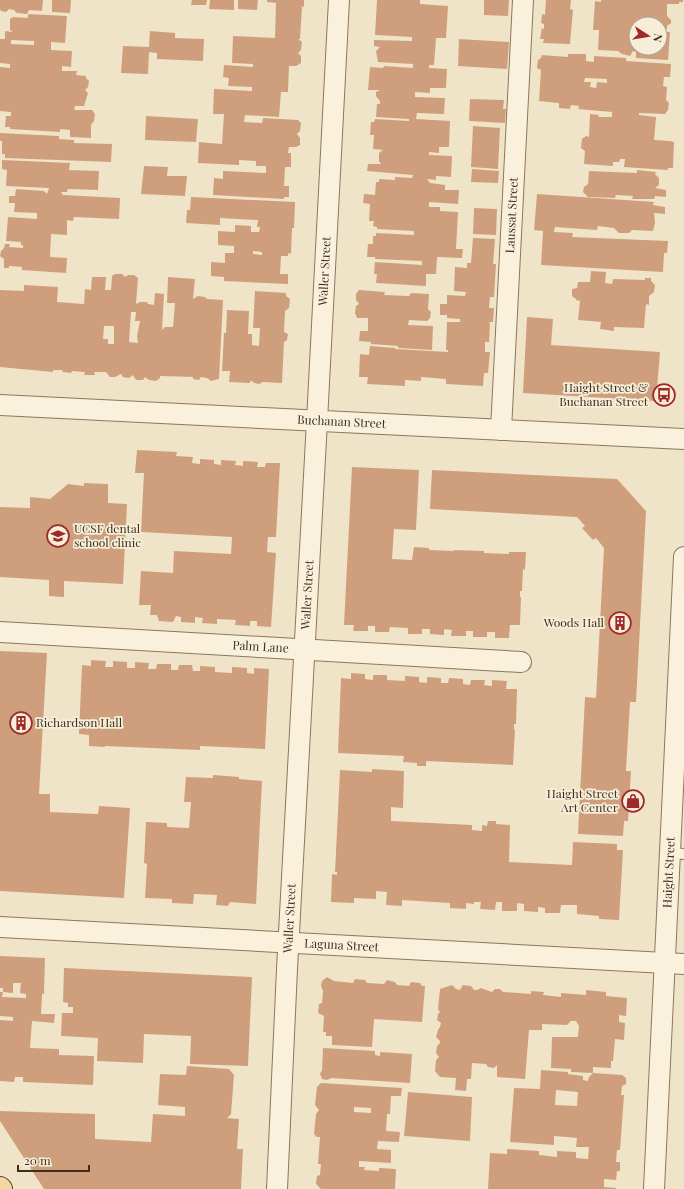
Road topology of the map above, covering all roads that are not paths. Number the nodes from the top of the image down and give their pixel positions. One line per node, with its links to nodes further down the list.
1 (339, 0): 4 (street, Waller Street)
2 (523, 0): 5 (street, Laussat Street)
3 (0, 405): 4 (street, Buchanan Street)
4 (318, 420): 5 (street, Buchanan Street); 9 (street, Waller Street)
5 (501, 430): 6 (street, Buchanan Street)
6 (684, 439)
7 (684, 557): 11 (street, Haight Street)
8 (0, 632): 9 (street, Palm Lane)
9 (305, 650): 10 (street, Palm Lane); 14 (street, Waller Street)
10 (522, 662)
11 (681, 696): 12 (street, Haight Street)
12 (677, 854): 15 (street, Haight Street)
13 (0, 927): 14 (street, Laguna Street)
14 (289, 943): 15 (street, Laguna Street); 16 (street, Waller Street)
15 (674, 963): 17 (street, Haight Street)
16 (277, 1189)
17 (654, 1189)

